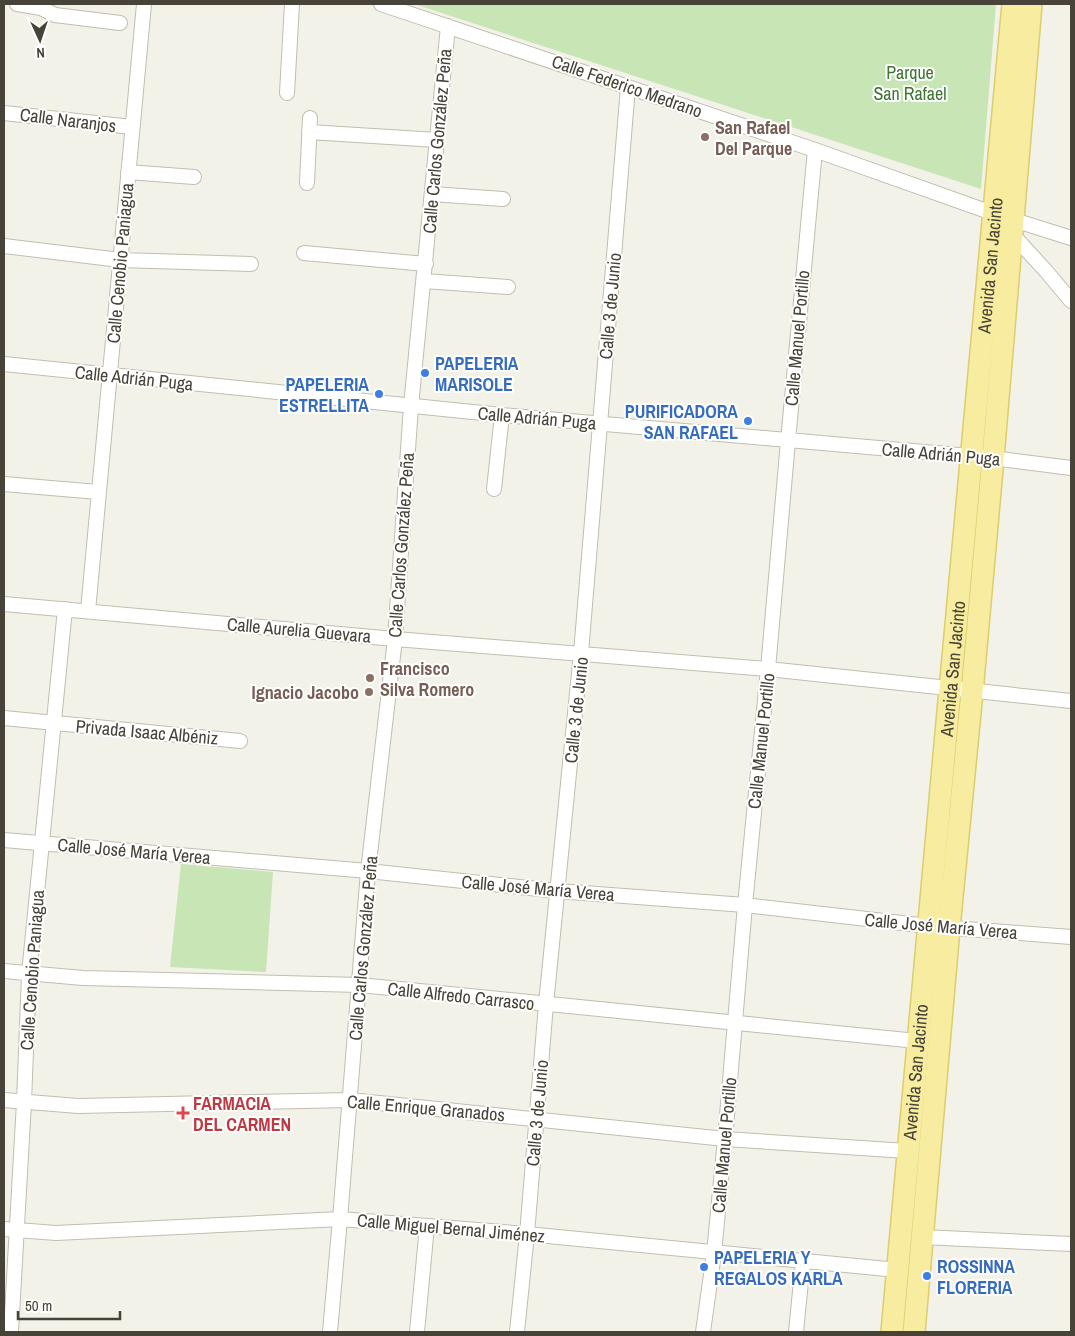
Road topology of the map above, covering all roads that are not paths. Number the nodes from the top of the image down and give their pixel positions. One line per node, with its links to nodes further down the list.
1 (17, 4): 7 (street)
2 (144, 4): 14 (street, Calle Cenobio Paniagua)
3 (292, 4): 11 (street)
4 (381, 4): 9 (street, Calle Federico Medrano)
5 (1013, 4): 23 (main road, Avenida San Jacinto)
6 (1031, 4): 23 (main road, Avenida San Jacinto)
7 (42, 6): 8 (street)
8 (120, 23)
9 (448, 26): 10 (street, Calle Federico Medrano); 16 (street, Calle Carlos González Peña)
10 (628, 87): 17 (street, Calle Federico Medrano); 37 (street, Calle 3 de Junio)
11 (287, 93)
12 (4, 113): 14 (street, Calle Naranjos)
13 (310, 118): 15 (street)
14 (132, 128): 18 (street, Calle Cenobio Paniagua)
15 (309, 132): 16 (street); 20 (street)
16 (437, 140): 21 (street, Calle Carlos González Peña)
17 (815, 150): 23 (street, Calle Federico Medrano); 38 (street, Calle Manuel Portillo)
18 (128, 172): 19 (street); 27 (street, Calle Cenobio Paniagua)
19 (194, 177)
20 (307, 182)
21 (432, 194): 22 (street); 29 (street, Calle Carlos González Peña)
22 (503, 200)
23 (1003, 224): 24 (street, Calle Federico Medrano); 32 (street); 39 (main road, Avenida San Jacinto); 40 (main road, Avenida San Jacinto)
24 (1071, 238)
25 (4, 246): 27 (street)
26 (304, 253): 29 (street)
27 (120, 260): 28 (street); 34 (street, Calle Cenobio Paniagua)
28 (251, 264)
29 (426, 264): 30 (street, Calle Carlos González Peña)
30 (424, 280): 31 (street); 35 (street, Calle Carlos González Peña)
31 (508, 287)
32 (1071, 301)
33 (4, 364): 34 (street, Calle Adrián Puga)
34 (109, 375): 35 (street, Calle Adrián Puga); 44 (street, Calle Cenobio Paniagua)
35 (411, 406): 36 (street, Calle Adrián Puga); 48 (street, Calle Carlos González Peña)
36 (502, 415): 37 (street, Calle Adrián Puga); 43 (street)
37 (601, 423): 38 (street, Calle Adrián Puga); 49 (street, Calle 3 de Junio)
38 (788, 440): 39 (street, Calle Adrián Puga); 50 (street, Calle Manuel Portillo)
39 (971, 456): 40 (street, Calle Adrián Puga); 51 (main road, Avenida San Jacinto)
40 (994, 458): 41 (street, Calle Adrián Puga); 52 (main road, Avenida San Jacinto)
41 (1071, 468)
42 (4, 484): 44 (street)
43 (494, 489)
44 (98, 492): 47 (street, Calle Cenobio Paniagua)
45 (4, 604): 46 (street, Calle Aurelia Guevara)
46 (65, 609): 47 (street, Calle Aurelia Guevara); 55 (street, Calle Cenobio Paniagua)
47 (88, 611): 48 (street, Calle Aurelia Guevara)
48 (395, 639): 49 (street, Calle Aurelia Guevara); 59 (street, Calle Carlos González Peña)
49 (581, 654): 50 (street, Calle Aurelia Guevara); 60 (street, Calle 3 de Junio)
50 (768, 670): 51 (street, Calle Aurelia Guevara); 61 (street, Calle Manuel Portillo)
51 (950, 689): 52 (street, Calle Aurelia Guevara); 62 (main road, Avenida San Jacinto)
52 (972, 692): 53 (street, Calle Aurelia Guevara); 63 (main road, Avenida San Jacinto)
53 (1071, 701)
54 (4, 718): 55 (street, Privada Isaac Albéniz)
55 (54, 723): 56 (street, Privada Isaac Albéniz); 58 (street, Calle Cenobio Paniagua)
56 (240, 741)
57 (4, 840): 58 (street, Calle José María Verea)
58 (42, 843): 59 (street, Calle José María Verea); 66 (street, Calle Cenobio Paniagua)
59 (368, 871): 60 (street, Calle José María Verea); 67 (street, Calle Carlos González Peña)
60 (558, 891): 61 (street, Calle José María Verea); 68 (street, Calle 3 de Junio)
61 (745, 905): 62 (street, Calle José María Verea); 69 (street, Calle Manuel Portillo)
62 (928, 926): 63 (street, Calle José María Verea); 70 (main road, Avenida San Jacinto)
63 (949, 928): 64 (street, Calle José María Verea); 80 (main road, Avenida San Jacinto)
64 (1071, 937)
65 (4, 971): 66 (street, Calle Alfredo Carrasco)
66 (29, 974): 67 (street, Calle Alfredo Carrasco); 73 (street, Calle Cenobio Paniagua)
67 (360, 985): 68 (street, Calle Alfredo Carrasco); 72 (street, Calle Carlos González Peña)
68 (546, 1004): 69 (street, Calle Alfredo Carrasco); 74 (street, Calle 3 de Junio)
69 (736, 1022): 70 (street, Calle Alfredo Carrasco); 75 (street, Calle Manuel Portillo)
70 (917, 1041): 76 (main road, Avenida San Jacinto)
71 (4, 1100): 73 (street, Calle Enrique Granados)
72 (350, 1100): 73 (street, Calle Enrique Granados); 74 (street, Calle Enrique Granados); 77 (street, Calle Carlos González Peña)
73 (24, 1102): 79 (street, Calle Cenobio Paniagua)
74 (536, 1119): 75 (street, Calle Enrique Granados); 81 (street, Calle 3 de Junio)
75 (725, 1139): 76 (street, Calle Enrique Granados); 85 (street, Calle Manuel Portillo)
76 (908, 1151): 87 (main road, Avenida San Jacinto)
77 (340, 1219): 78 (street, Calle Miguel Bernal Jiménez); 79 (street, Calle Miguel Bernal Jiménez); 89 (street, Calle Carlos González Peña)
78 (426, 1226): 81 (street, Calle Miguel Bernal Jiménez); 90 (street)
79 (10, 1229): 88 (street, Calle Cenobio Paniagua)
80 (923, 1232): 82 (street); 95 (main road, Avenida San Jacinto)
81 (527, 1234): 85 (street, Calle Miguel Bernal Jiménez); 91 (street, Calle 3 de Junio)
82 (946, 1234): 83 (street); 84 (street)
83 (1071, 1234)
84 (1071, 1244)
85 (714, 1253): 86 (street, Calle Miguel Bernal Jiménez); 92 (street, Calle Manuel Portillo)
86 (803, 1261): 87 (street, Calle Miguel Bernal Jiménez); 93 (street)
87 (897, 1270): 94 (main road, Avenida San Jacinto)
88 (11, 1332)
89 (330, 1332)
90 (417, 1332)
91 (517, 1332)
92 (704, 1332)
93 (796, 1332)
94 (892, 1332)
95 (914, 1332)

